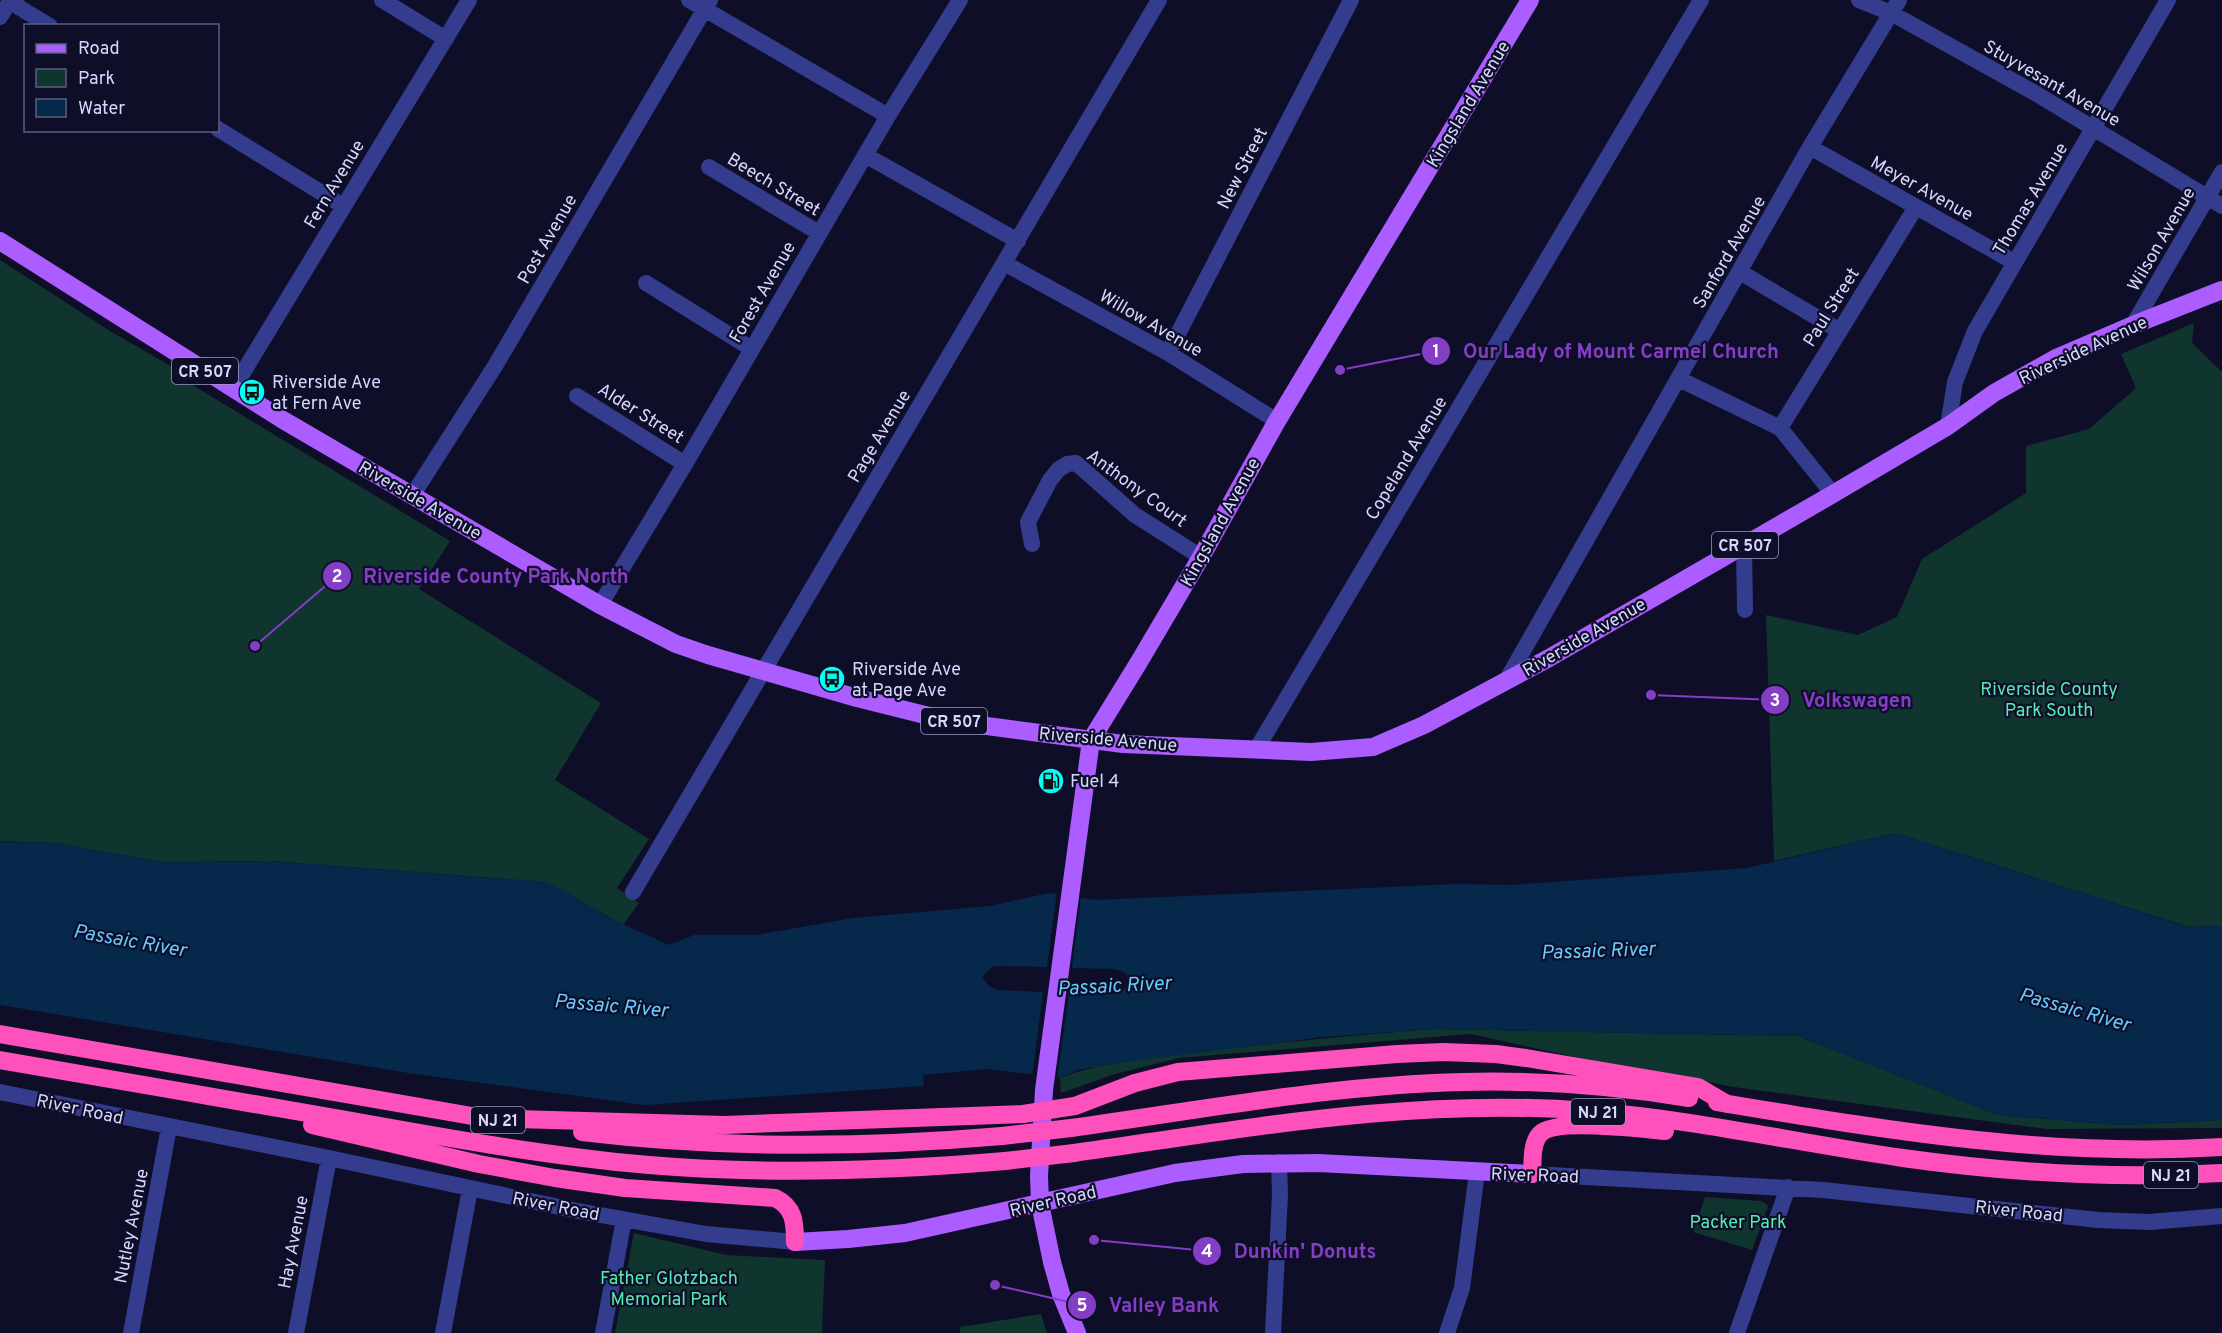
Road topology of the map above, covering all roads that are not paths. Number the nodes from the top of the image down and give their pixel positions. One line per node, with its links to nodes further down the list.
1 (12, 0): 14 (street); 15 (street)
2 (381, 0): 16 (street)
3 (469, 0): 16 (street, Fern Avenue)
4 (689, 0): 12 (street)
5 (1159, 0): 30 (street, Page Avenue)
6 (1351, 0): 39 (street, New Street)
7 (1530, 0): 43 (main road, Kingsland Avenue)
8 (1701, 0): 57 (street, Copeland Avenue)
9 (1859, 0): 13 (street, Stuyvesant Avenue)
10 (2168, 0): 19 (street, Thomas Avenue)
11 (954, 2): 17 (street, Forest Avenue)
12 (708, 5): 17 (street); 48 (street, Post Avenue)
13 (1895, 7): 19 (street, Stuyvesant Avenue); 20 (street, Sanford Avenue)
14 (0, 16)
15 (47, 24)
16 (446, 39): 25 (street, Fern Avenue)
17 (888, 116): 21 (street, Forest Avenue)
18 (219, 130): 25 (street)
19 (2093, 130): 24 (street, Stuyvesant Avenue); 31 (street, Thomas Avenue)
20 (1810, 147): 27 (street, Meyer Avenue); 33 (street, Sanford Avenue)
21 (865, 155): 28 (street, Forest Avenue); 30 (street)
22 (709, 167): 28 (street, Beech Street)
23 (2222, 172): 24 (street, Wilson Avenue)
24 (2207, 198): 26 (street, Stuyvesant Avenue); 36 (street, Wilson Avenue)
25 (343, 206): 41 (street, Fern Avenue)
26 (2222, 206)
27 (1916, 207): 31 (street, Meyer Avenue); 37 (street, Paul Street)
28 (819, 233): 38 (street, Forest Avenue)
29 (0, 241): 41 (main road, Riverside Avenue / CR 507)
30 (1018, 241): 32 (street, Page Avenue)
31 (2014, 262): 44 (street, Thomas Avenue)
32 (1004, 263): 39 (street, Willow Avenue); 54 (street, Page Avenue)
33 (1740, 272): 37 (street); 40 (street, Sanford Avenue)
34 (646, 283): 38 (street)
35 (2222, 290): 36 (main road, Riverside Avenue / CR 507)
36 (2133, 325): 44 (main road, Riverside Avenue / CR 507)
37 (1840, 331): 45 (street, Paul Street)
38 (752, 349): 46 (street, Forest Avenue)
39 (1168, 353): 43 (street, Willow Avenue)
40 (1679, 379): 45 (street); 55 (street, Sanford Avenue)
41 (233, 389): 48 (main road, Riverside Avenue / CR 507)
42 (577, 396): 46 (street, Alder Street)
43 (1277, 420): 51 (main road, Kingsland Avenue)
44 (1948, 426): 47 (main road, Riverside Avenue / CR 507)
45 (1780, 428): 47 (street)
46 (685, 464): 52 (street, Forest Avenue)
47 (1833, 494): 50 (main road, Riverside Avenue / CR 507)
48 (412, 496): 52 (main road, Riverside Avenue / CR 507)
49 (1032, 544): 51 (street, Anthony Court)
50 (1744, 546): 53 (street); 55 (main road, Riverside Avenue / CR 507)
51 (1201, 557): 56 (main road, Kingsland Avenue)
52 (600, 605): 54 (main road, Riverside Avenue / CR 507)
53 (1745, 610)
54 (762, 671): 56 (main road, Riverside Avenue / CR 507); 58 (street, Page Avenue)
55 (1506, 681): 57 (main road, Riverside Avenue / CR 507)
56 (1091, 740): 57 (main road, Riverside Avenue / CR 507); 64 (main road, Kingsland Avenue)
57 (1256, 750)
58 (633, 892)
59 (0, 1034): 65 (highway, NJ 21)
60 (0, 1060): 62 (highway, NJ 21)
61 (0, 1092): 66 (street, River Road)
62 (188, 1093): 68 (highway, NJ 21, bridge); 79 (highway)
63 (1727, 1104): 64 (highway); 65 (highway, NJ 21, bridge); 67 (highway, NJ 21)
64 (1043, 1112): 65 (highway); 76 (main road, Kingsland Avenue)
65 (484, 1118)
66 (169, 1127): 69 (street, River Road); 80 (street, Nutley Avenue)
67 (2222, 1147)
68 (1862, 1152): 72 (highway, NJ 21); 73 (highway)
69 (329, 1158): 75 (street, River Road); 81 (street, Hay Avenue)
70 (1280, 1162): 71 (main road, River Road); 76 (main road, River Road); 85 (street)
71 (1477, 1172): 73 (main road, River Road); 86 (street)
72 (2222, 1173)
73 (1532, 1174): 74 (street, River Road)
74 (1788, 1187): 77 (street, River Road); 87 (street)
75 (470, 1189): 78 (street, River Road); 82 (street)
76 (1040, 1204): 79 (main road, River Road); 84 (main road, Kingsland Avenue)
77 (2222, 1216)
78 (624, 1219): 79 (street, River Road); 83 (street)
79 (795, 1242)
80 (131, 1333)
81 (296, 1333)
82 (443, 1333)
83 (603, 1333)
84 (1077, 1333)
85 (1273, 1333)
86 (1447, 1333)
87 (1737, 1333)

